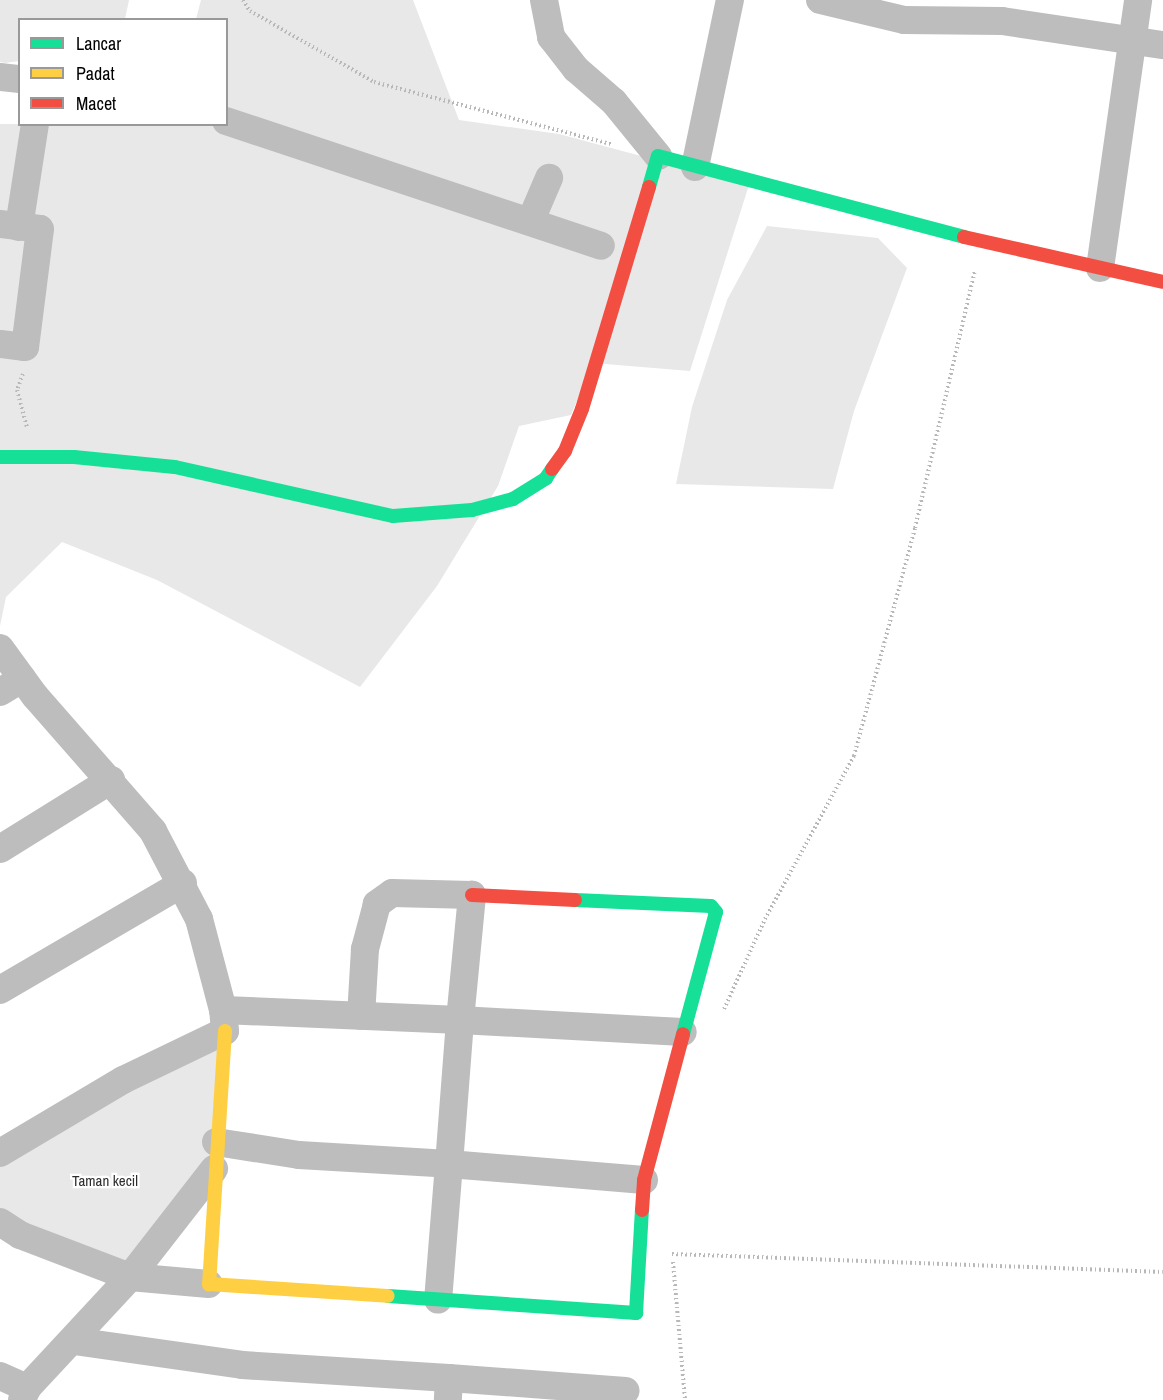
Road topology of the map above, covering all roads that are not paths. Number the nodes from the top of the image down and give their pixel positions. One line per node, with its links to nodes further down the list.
1 (544, 0): 12 (street)
2 (730, 0): 13 (street)
3 (820, 0): 5 (street)
4 (1138, 0): 6 (street)
5 (928, 10): 6 (street)
6 (1133, 42): 7 (street); 18 (street)
7 (1163, 45)
8 (0, 77): 9 (street)
9 (18, 79)
10 (228, 122): 15 (street)
11 (35, 126): 16 (street)
12 (658, 156): 13 (street); 21 (street)
13 (695, 167): 18 (street)
14 (549, 178): 15 (street)
15 (531, 220): 17 (street)
16 (10, 225): 20 (street)
17 (602, 246)
18 (1100, 268): 19 (street)
19 (1163, 282)
20 (0, 344)
21 (0, 457)
22 (0, 648): 23 (street)
23 (11, 685): 24 (street)
24 (111, 780): 25 (street); 26 (street)
25 (0, 849)
26 (183, 883): 28 (street); 31 (street)
27 (472, 895): 29 (street); 30 (street); 32 (street)
28 (0, 990)
29 (361, 1016): 30 (street); 31 (street)
30 (460, 1020): 32 (street); 35 (street)
31 (224, 1021): 33 (street); 34 (street)
32 (683, 1032): 36 (street)
33 (0, 1153)
34 (215, 1155): 35 (street); 38 (street); 39 (street)
35 (449, 1164): 36 (street); 40 (street)
36 (644, 1180): 40 (street)
37 (0, 1222): 38 (street)
38 (130, 1277): 39 (street); 41 (street)
39 (209, 1284): 40 (street)
40 (438, 1300)
41 (74, 1341): 43 (street); 45 (street)
42 (0, 1376): 45 (street)
43 (448, 1389): 44 (street)
44 (626, 1391)
45 (24, 1394)

